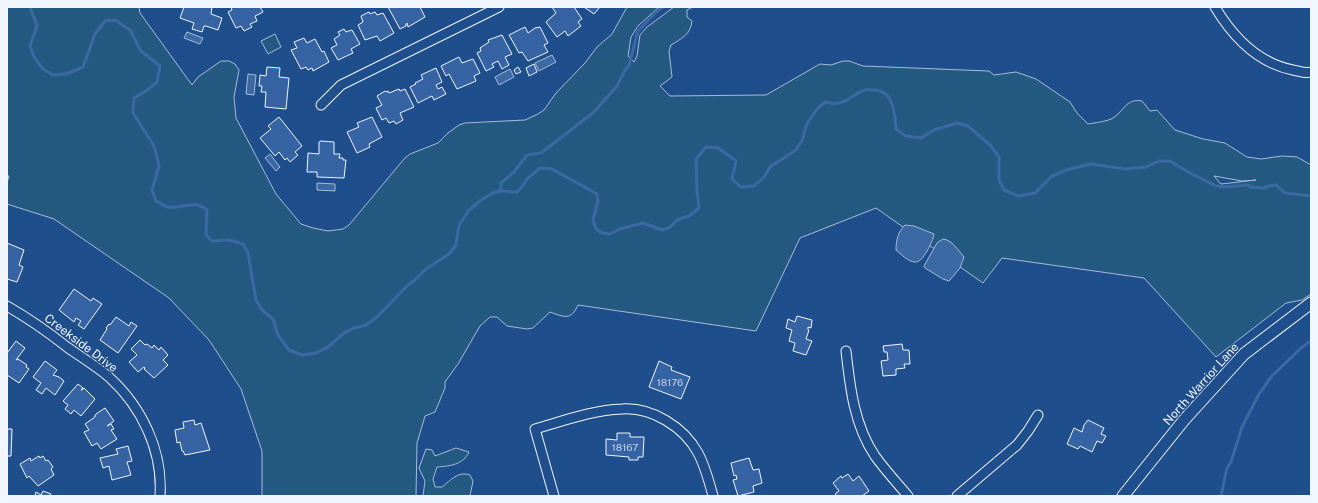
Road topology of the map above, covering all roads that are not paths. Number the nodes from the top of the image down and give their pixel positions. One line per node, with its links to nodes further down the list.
1 (499, 7): 4 (street)
2 (1215, 7): 3 (street)
3 (1311, 72)
4 (321, 105)
5 (1311, 303): 14 (street, North Warrior Lane)
6 (7, 306): 9 (street, Creekside Drive)
7 (846, 351): 12 (street)
8 (1038, 415): 13 (street)
9 (160, 496)
10 (554, 496): 11 (street)
11 (713, 496)
12 (908, 496)
13 (957, 496)
14 (1123, 496)

